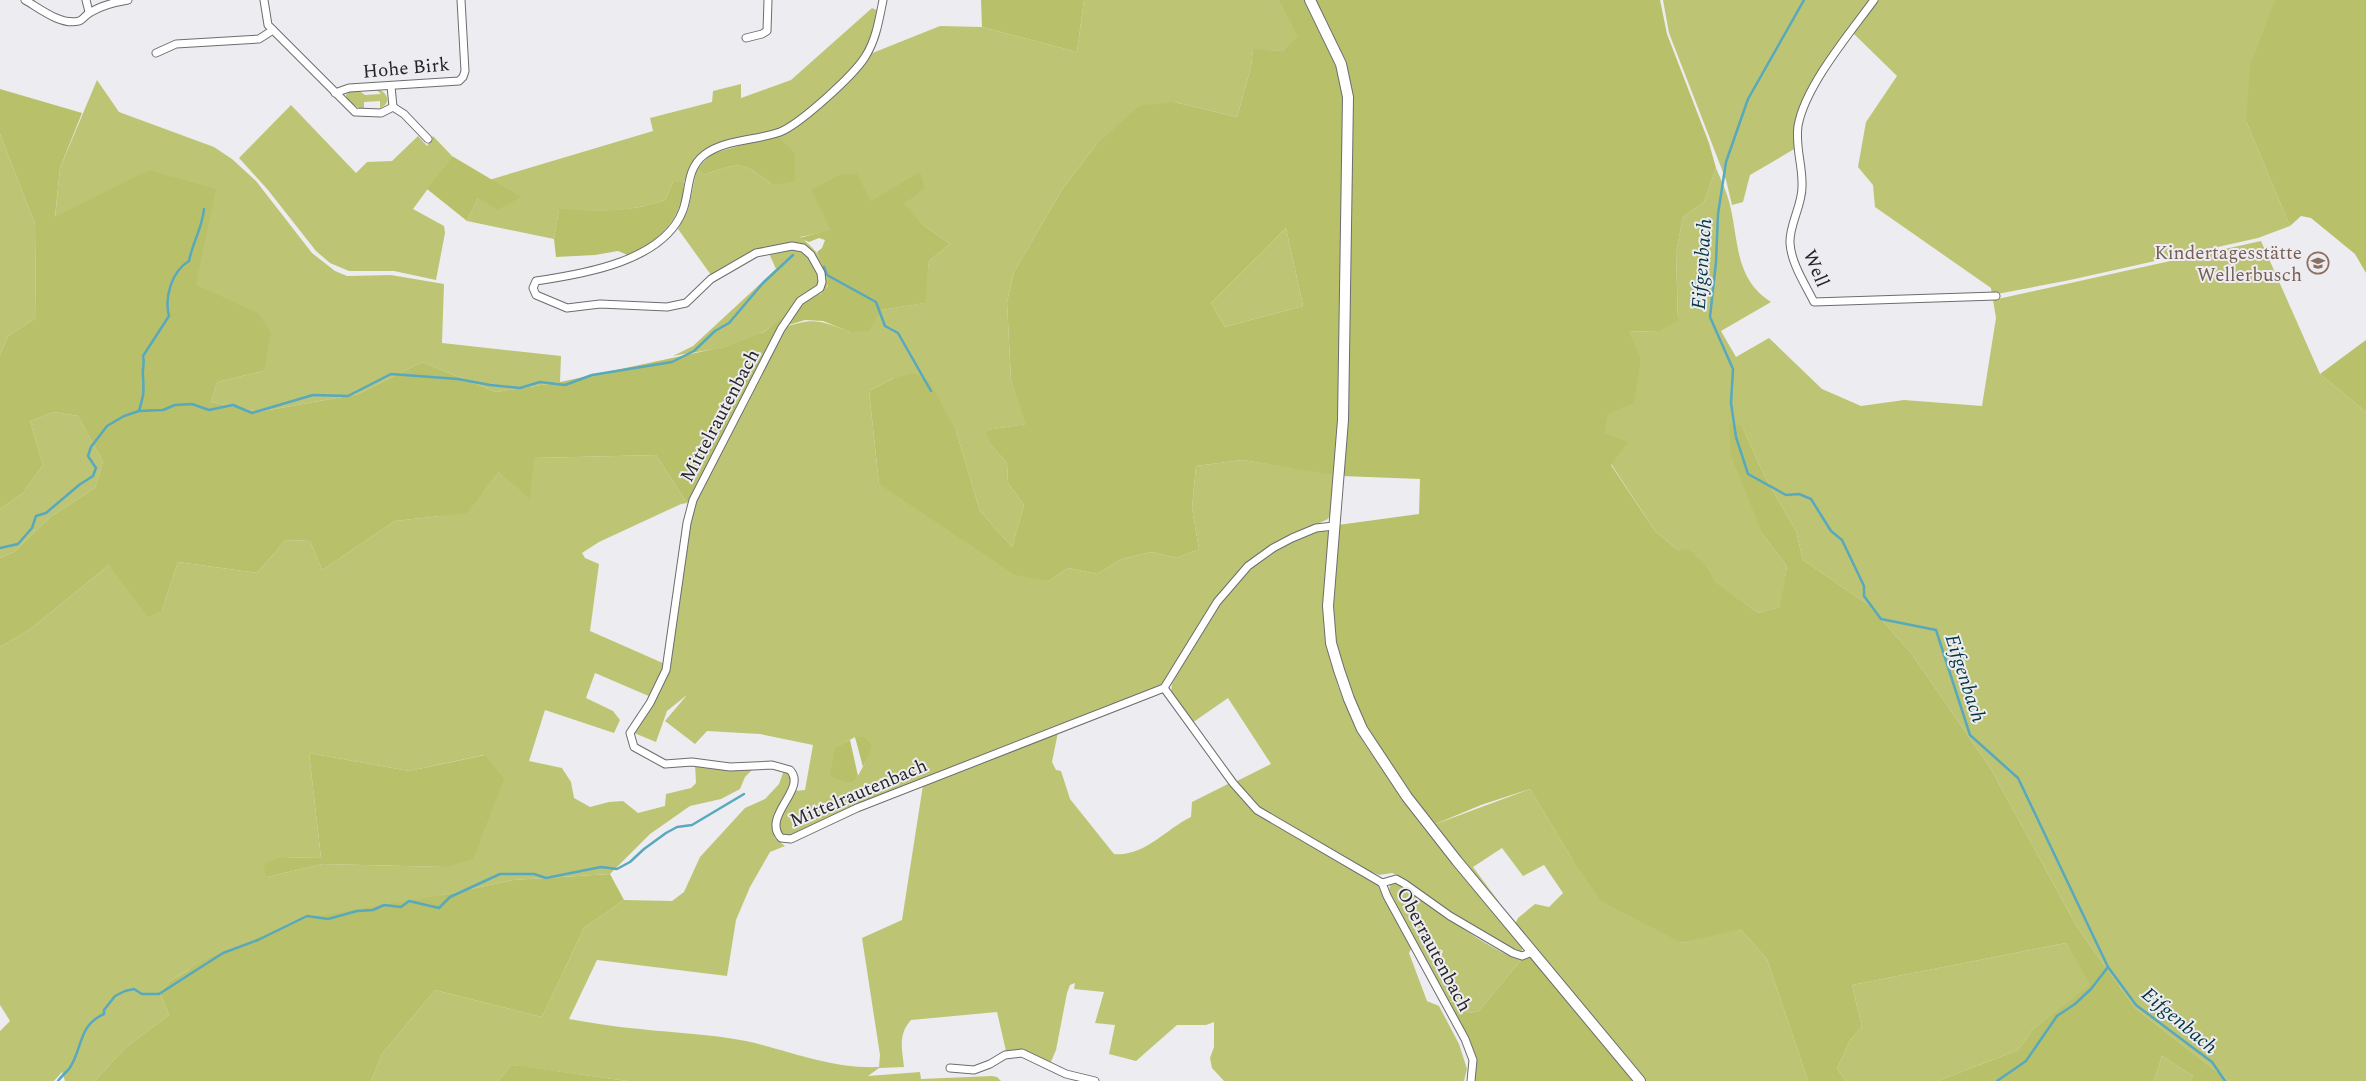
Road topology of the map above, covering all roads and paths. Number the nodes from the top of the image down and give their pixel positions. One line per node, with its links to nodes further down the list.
1 (25, 0): 10 (street)
2 (86, 0): 10 (street)
3 (128, 0): 10 (street)
4 (264, 0): 11 (street)
5 (461, 0): 14 (street, Hohe Birk)
6 (768, 0): 12 (street)
7 (883, 0): 20 (street, Mittelrautenbach)
8 (1310, 0): 19 (main road)
9 (1874, 0): 18 (street, Well)
10 (89, 12)
11 (273, 30): 13 (street); 15 (street)
12 (746, 38)
13 (156, 53)
14 (391, 86): 15 (street, Hohe Birk); 16 (street)
15 (335, 93): 16 (street)
16 (393, 107): 17 (street)
17 (428, 139)
18 (1996, 296)
19 (1334, 526): 20 (street); 22 (main road)
20 (1164, 688): 21 (street)
21 (1382, 883): 22 (street, Oberrautenbach); 25 (street, Oberrautenbach)
22 (1532, 952): 26 (main road)
23 (950, 1068): 24 (street)
24 (1094, 1081)
25 (1471, 1081)
26 (1640, 1081)

